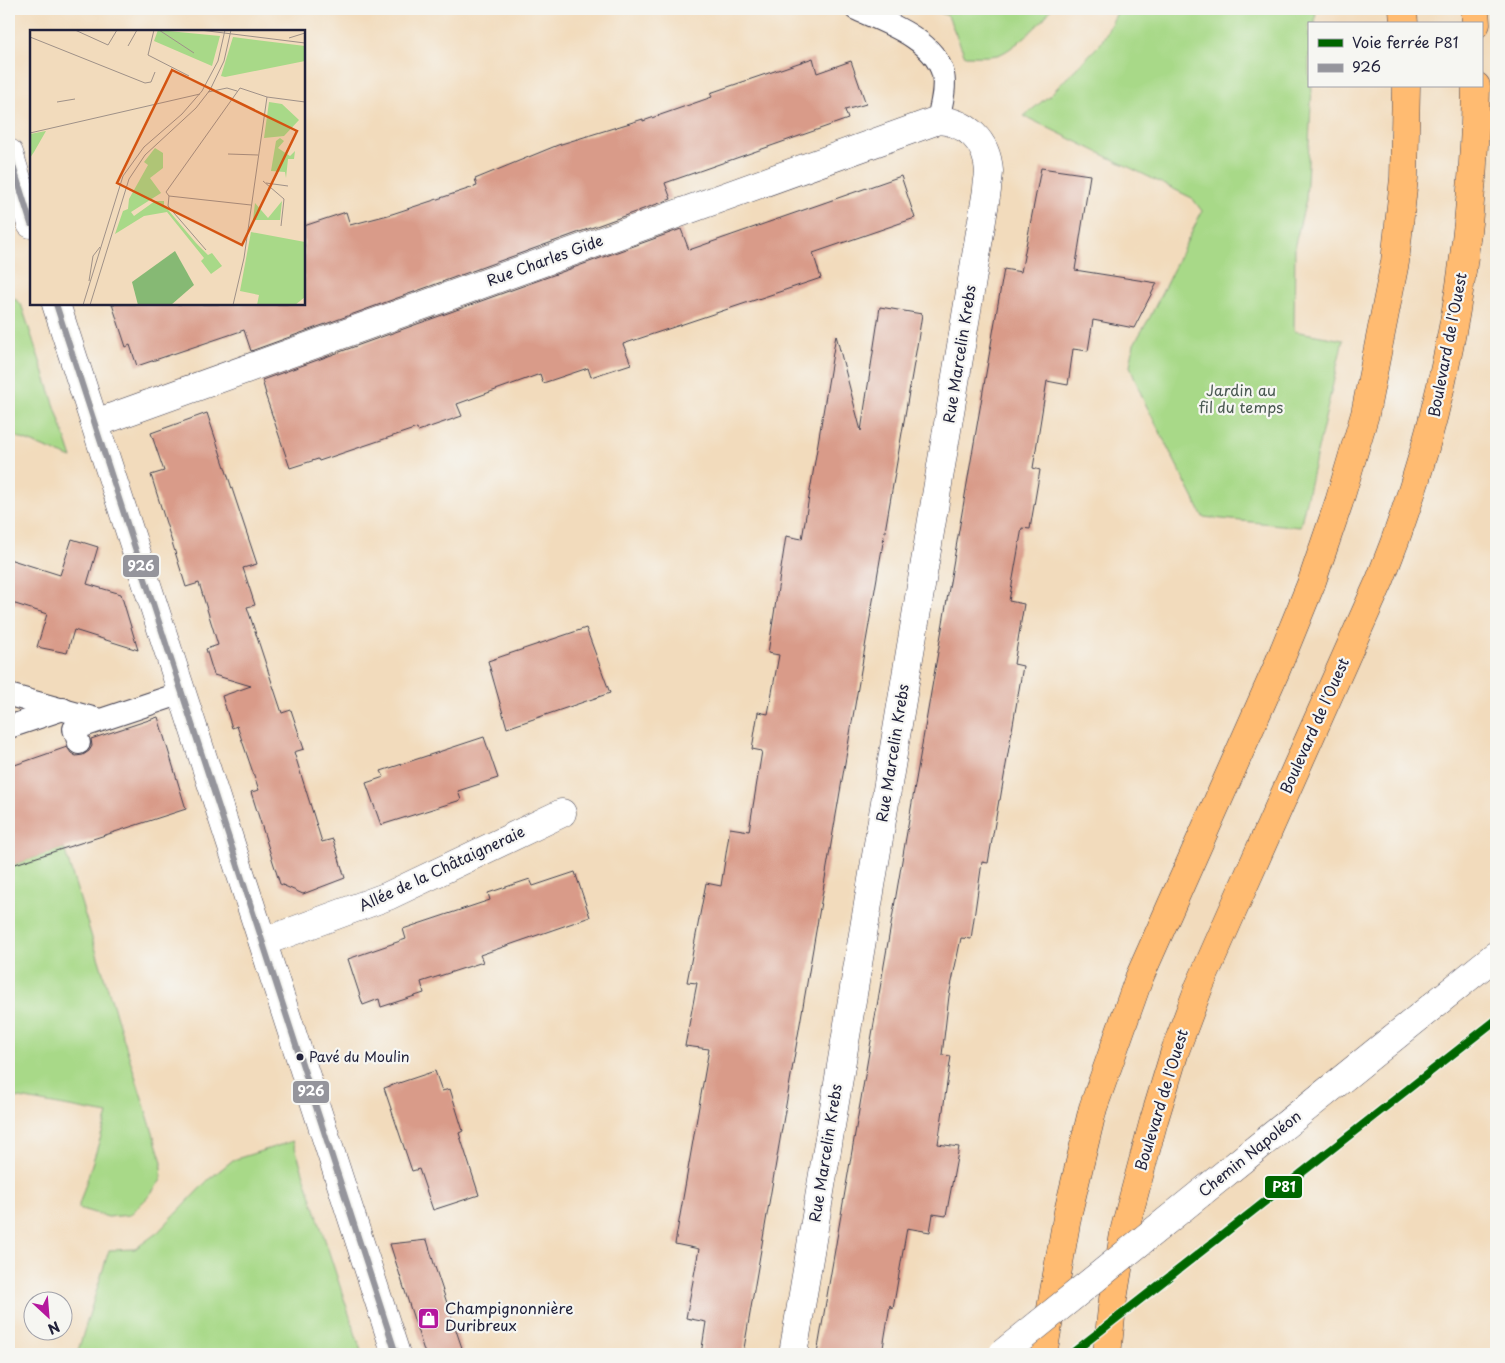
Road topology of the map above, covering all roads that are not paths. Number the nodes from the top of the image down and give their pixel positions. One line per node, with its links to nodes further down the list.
1 (856, 9): 8 (lane)
2 (1403, 9): 4 (main road)
3 (1475, 9): 5 (main road)
4 (1404, 22)
5 (1476, 22)
6 (1406, 88): 25 (main road)
7 (1476, 88): 26 (main road, Boulevard de l'Ouest)
8 (938, 120): 12 (street, Rue Charles Gide); 23 (street, Rue Marcelin Krebs)
9 (9, 153): 10 (street)
10 (30, 221)
11 (56, 305): 12 (street)
12 (96, 423): 13 (street)
13 (182, 693): 16 (lane); 20 (street)
14 (9, 695): 15 (lane)
15 (63, 709): 16 (lane); 17 (lane)
16 (100, 720): 18 (lane)
17 (9, 727)
18 (79, 743)
19 (562, 813): 20 (street, Allée de la Châtaigneraie)
20 (263, 942): 22 (street)
21 (1496, 955): 24 (street, Chemin Napoléon, bridge)
22 (396, 1354)
23 (793, 1354)
24 (1003, 1354)
25 (1043, 1354)
26 (1107, 1354)

